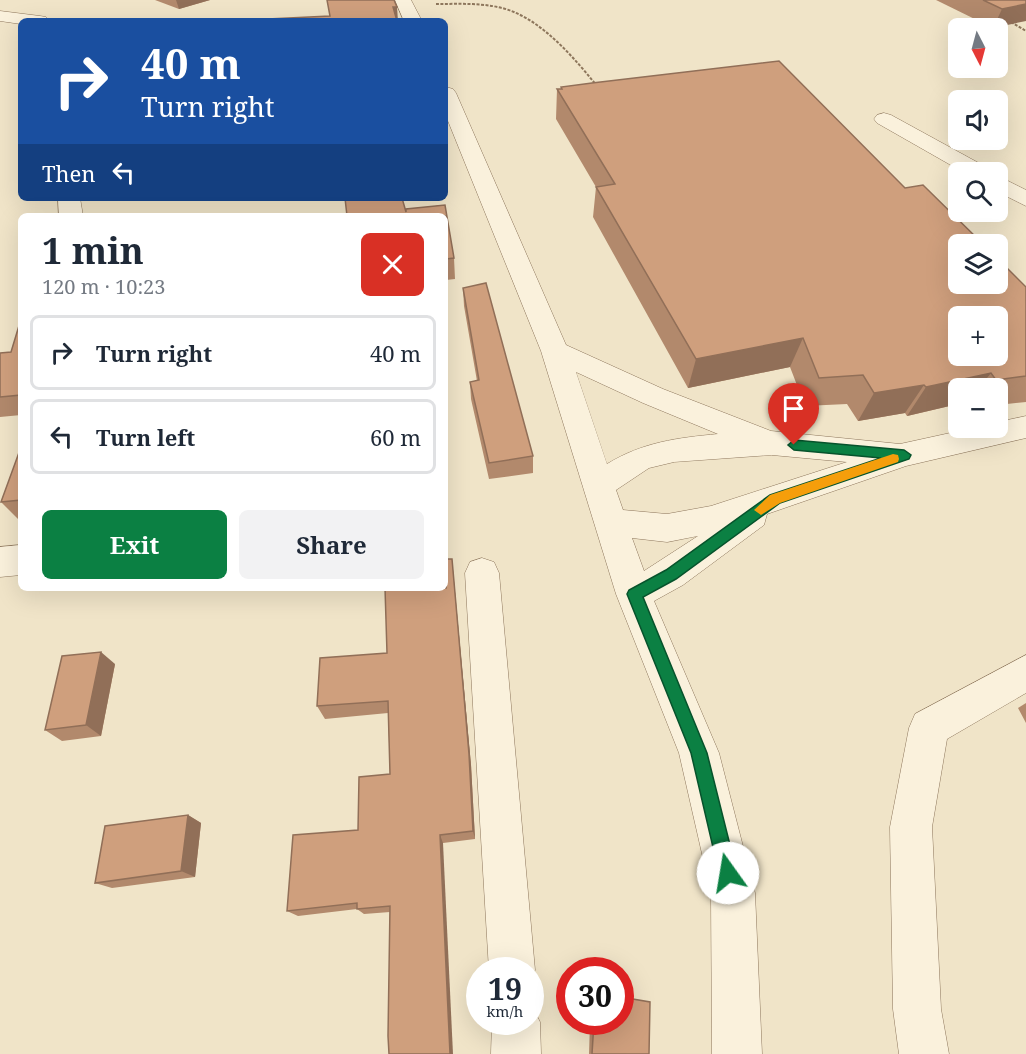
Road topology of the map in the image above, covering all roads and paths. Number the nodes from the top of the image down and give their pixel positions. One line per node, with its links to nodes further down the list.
1 (404, 2): 4 (street); 7 (path)
2 (0, 16): 3 (street)
3 (18, 18)
4 (412, 18)
5 (1008, 20): 6 (path)
6 (1026, 31)
7 (602, 93)
8 (448, 98): 13 (street)
9 (884, 119): 10 (street)
10 (960, 162)
11 (1008, 189): 12 (street)
12 (1026, 200)
13 (555, 351): 15 (street); 17 (street)
14 (1026, 427): 16 (street)
15 (772, 443): 16 (street); 17 (street)
16 (904, 455): 18 (street)
17 (598, 485): 19 (street)
18 (775, 499): 19 (street); 23 (street)
19 (610, 522): 23 (street)
20 (18, 560): 21 (street)
21 (0, 562)
22 (482, 573): 25 (street)
23 (634, 594): 28 (street)
24 (1026, 673): 29 (street)
25 (511, 957)
26 (516, 1035): 27 (street)
27 (516, 1054)
28 (737, 1054)
29 (924, 1054)

